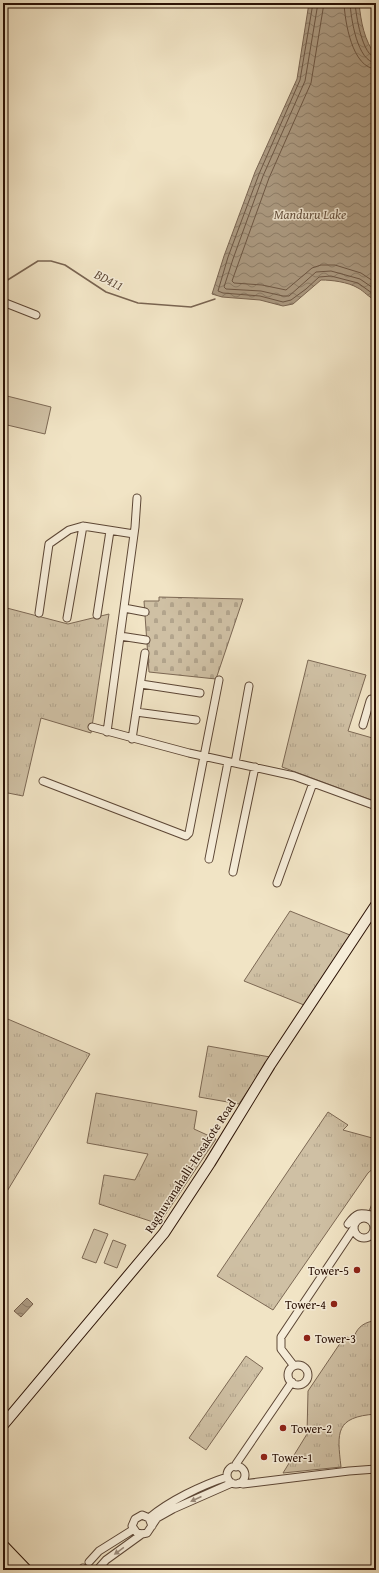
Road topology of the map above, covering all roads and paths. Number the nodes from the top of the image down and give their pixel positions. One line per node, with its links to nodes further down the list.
1 (3, 302): 2 (street)
2 (36, 315)
3 (137, 498): 6 (street)
4 (83, 526): 5 (street); 9 (street); 11 (street)
5 (110, 530): 6 (street); 10 (street)
6 (134, 534): 7 (street)
7 (124, 608): 8 (street); 12 (street)
8 (144, 612)
9 (39, 613)
10 (97, 615)
11 (67, 618)
12 (120, 636): 13 (street); 24 (street)
13 (146, 640)
14 (145, 654): 16 (street)
15 (219, 680): 26 (street)
16 (141, 684): 18 (street); 20 (street)
17 (249, 686): 27 (street)
18 (200, 693)
19 (376, 699): 22 (street)
20 (136, 712): 21 (street); 25 (street)
21 (196, 720)
22 (363, 725)
23 (92, 727): 24 (street)
24 (106, 732): 25 (street)
25 (132, 739): 26 (street)
26 (204, 756): 27 (street); 29 (street)
27 (232, 763): 28 (street); 32 (street)
28 (255, 767): 30 (street); 33 (street)
29 (43, 781)
30 (313, 783): 31 (street); 34 (street)
31 (376, 806)
32 (209, 859)
33 (233, 872)
34 (277, 883)
35 (376, 905): 41 (main road, Raghuvanahalli-Hosakote Road)
36 (376, 1216): 37 (street)
37 (351, 1226): 38 (street); 38 (street); 39 (street)
38 (375, 1227)
39 (294, 1366): 40 (street); 40 (street)
40 (292, 1382): 42 (street)
41 (3, 1425)
42 (236, 1467): 44 (street); 44 (street)
43 (376, 1469): 44 (street)
44 (233, 1481): 45 (street); 46 (street, one-way to 46)
45 (149, 1518): 46 (street); 47 (street)
46 (152, 1526): 48 (street)
47 (134, 1529): 48 (street); 51 (street)
48 (142, 1534): 52 (street, one-way to 52)
49 (3, 1546): 54 (main road)
50 (3, 1560): 53 (main road)
51 (89, 1562)
52 (98, 1569)
53 (13, 1570)
54 (26, 1570)

